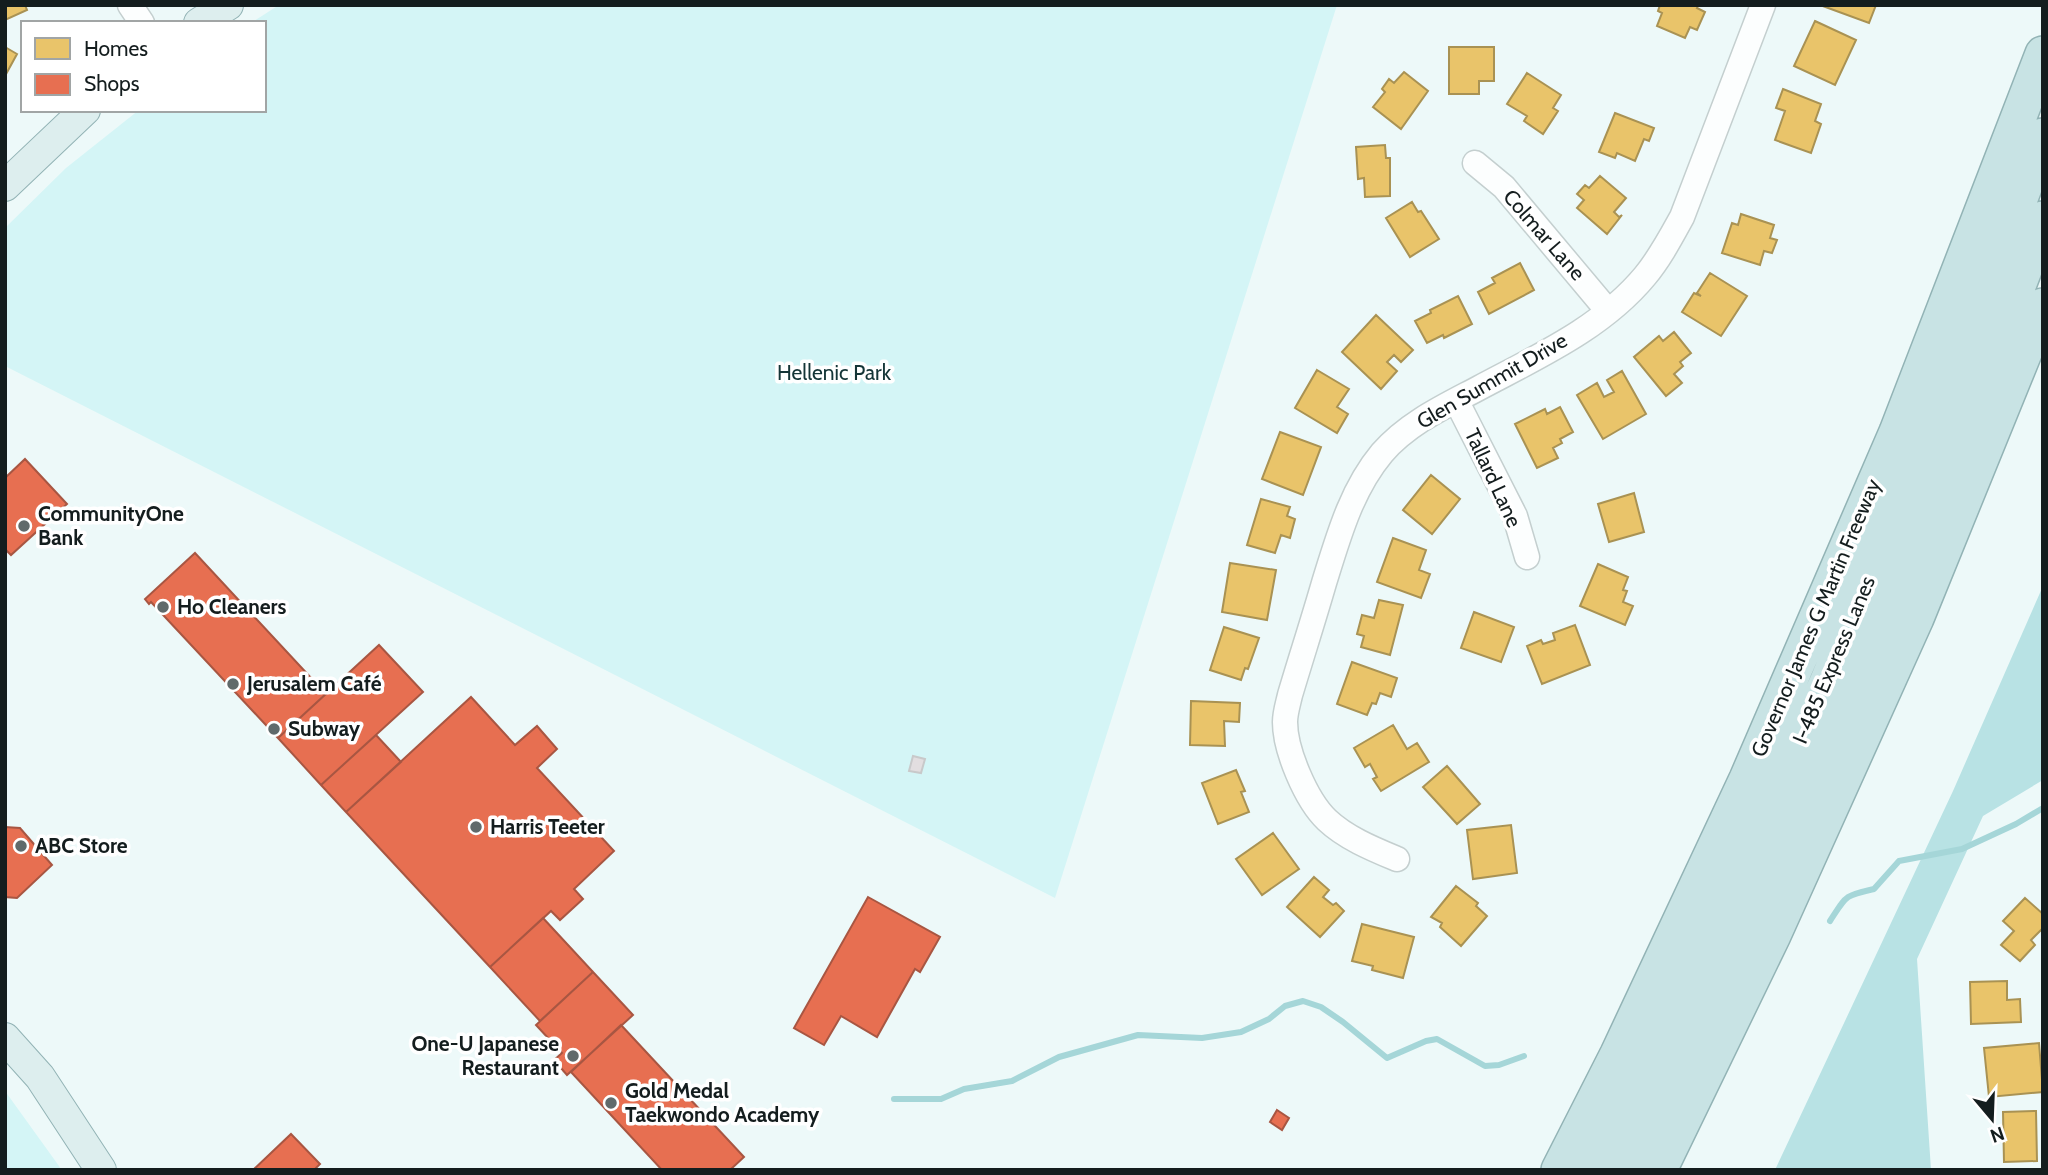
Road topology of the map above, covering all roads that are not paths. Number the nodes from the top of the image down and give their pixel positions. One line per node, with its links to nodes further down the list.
1 (130, 5): 4 (street)
2 (228, 5): 5 (main road)
3 (1763, 5): 13 (street, Glen Summit Drive)
4 (141, 21)
5 (202, 21)
6 (2043, 54): 19 (highway, Governor James G Martin Freeway)
7 (83, 112): 10 (main road)
8 (2043, 136): 20 (highway, I-485 Express Lanes)
9 (1475, 163): 13 (street, Colmar Lane)
10 (5, 186)
11 (2043, 219): 21 (highway, I-485 Express Lanes)
12 (2043, 306): 22 (highway)
13 (1608, 311): 14 (street, Glen Summit Drive)
14 (1456, 400): 15 (street, Tallard Lane); 16 (street, Glen Summit Drive)
15 (1527, 557)
16 (1397, 859)
17 (5, 1038): 18 (main road)
18 (101, 1170)
19 (1559, 1170)
20 (1593, 1170)
21 (1627, 1170)
22 (1659, 1170)

